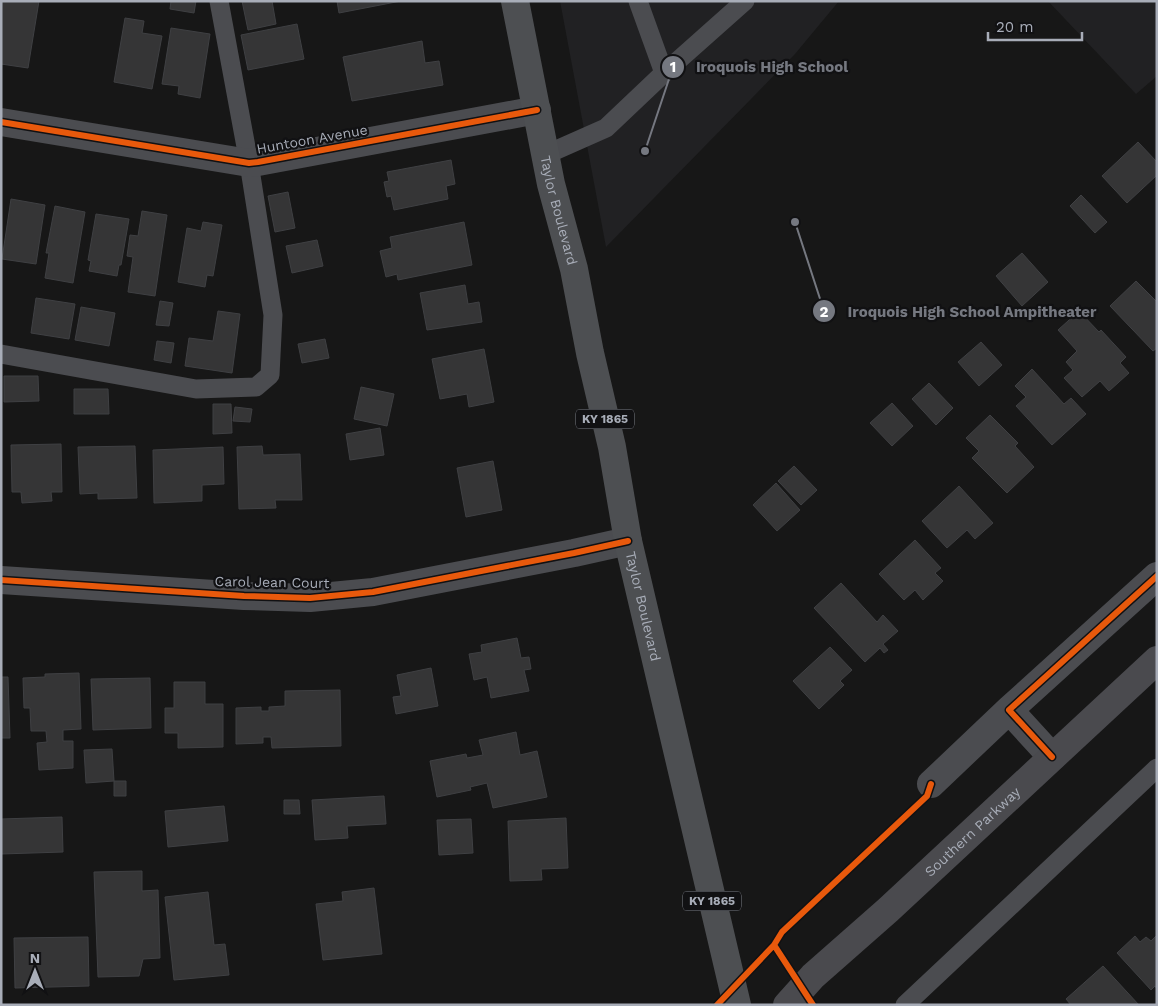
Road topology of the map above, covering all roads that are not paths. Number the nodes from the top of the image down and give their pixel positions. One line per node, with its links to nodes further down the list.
1 (219, 1): 9 (lane)
2 (515, 1): 6 (main road, Taylor Boulevard / KY 1865)
3 (638, 1): 5 (lane)
4 (745, 1): 5 (lane)
5 (664, 73): 8 (lane)
6 (537, 110): 8 (main road, Taylor Boulevard / KY 1865); 9 (street, Huntoon Avenue)
7 (1, 122): 9 (street, Huntoon Avenue)
8 (545, 155): 11 (main road, Taylor Boulevard / KY 1865)
9 (250, 163): 10 (lane)
10 (1, 354)
11 (628, 541): 13 (street, Carol Jean Court); 19 (main road, Taylor Boulevard / KY 1865)
12 (1157, 576): 15 (street)
13 (1, 580)
14 (1157, 660): 16 (main road, Southern Parkway)
15 (1010, 710): 16 (street); 18 (street)
16 (1052, 757): 20 (main road, Southern Parkway)
17 (1157, 768): 21 (lane)
18 (931, 784)
19 (736, 1005)
20 (788, 1005)
21 (905, 1005)

